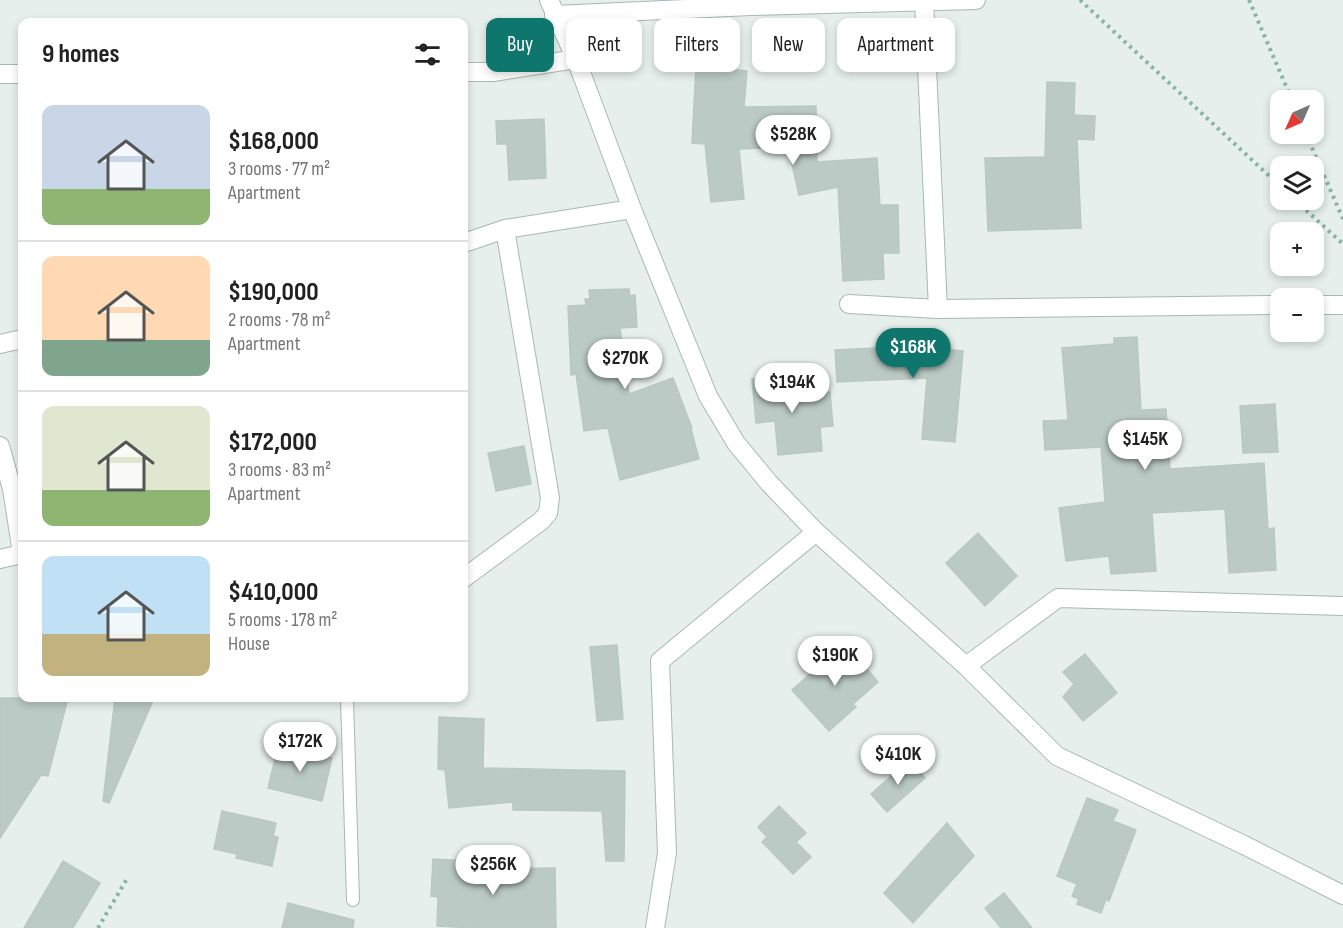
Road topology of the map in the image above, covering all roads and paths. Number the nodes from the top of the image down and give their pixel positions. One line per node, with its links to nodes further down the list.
1 (924, 0): 2 (street); 5 (street); 25 (street)
2 (976, 0)
3 (1080, 0): 14 (path)
4 (1249, 0): 12 (path)
5 (551, 8): 6 (street)
6 (566, 39)
7 (566, 61): 8 (street)
8 (468, 72)
9 (581, 72): 15 (street)
10 (0, 74): 11 (street)
11 (18, 74)
12 (1288, 90)
13 (1310, 144): 17 (path)
14 (1270, 177)
15 (632, 209): 18 (street); 30 (street)
16 (1306, 210): 20 (path)
17 (1343, 219)
18 (505, 229): 19 (street); 33 (street)
19 (468, 242)
20 (1343, 244)
21 (849, 304): 25 (street)
22 (1270, 305): 25 (street)
23 (1324, 305): 24 (street)
24 (1343, 305)
25 (938, 309)
26 (18, 340): 27 (street)
27 (0, 344)
28 (0, 446): 29 (street)
29 (18, 527)
30 (816, 532): 35 (street); 41 (street)
31 (18, 554): 32 (street)
32 (0, 559)
33 (468, 575)
34 (1343, 606): 35 (street)
35 (966, 666): 38 (street)
36 (347, 702): 39 (lane)
37 (128, 877): 40 (path)
38 (1343, 895)
39 (353, 900)
40 (98, 928)
41 (655, 928)

